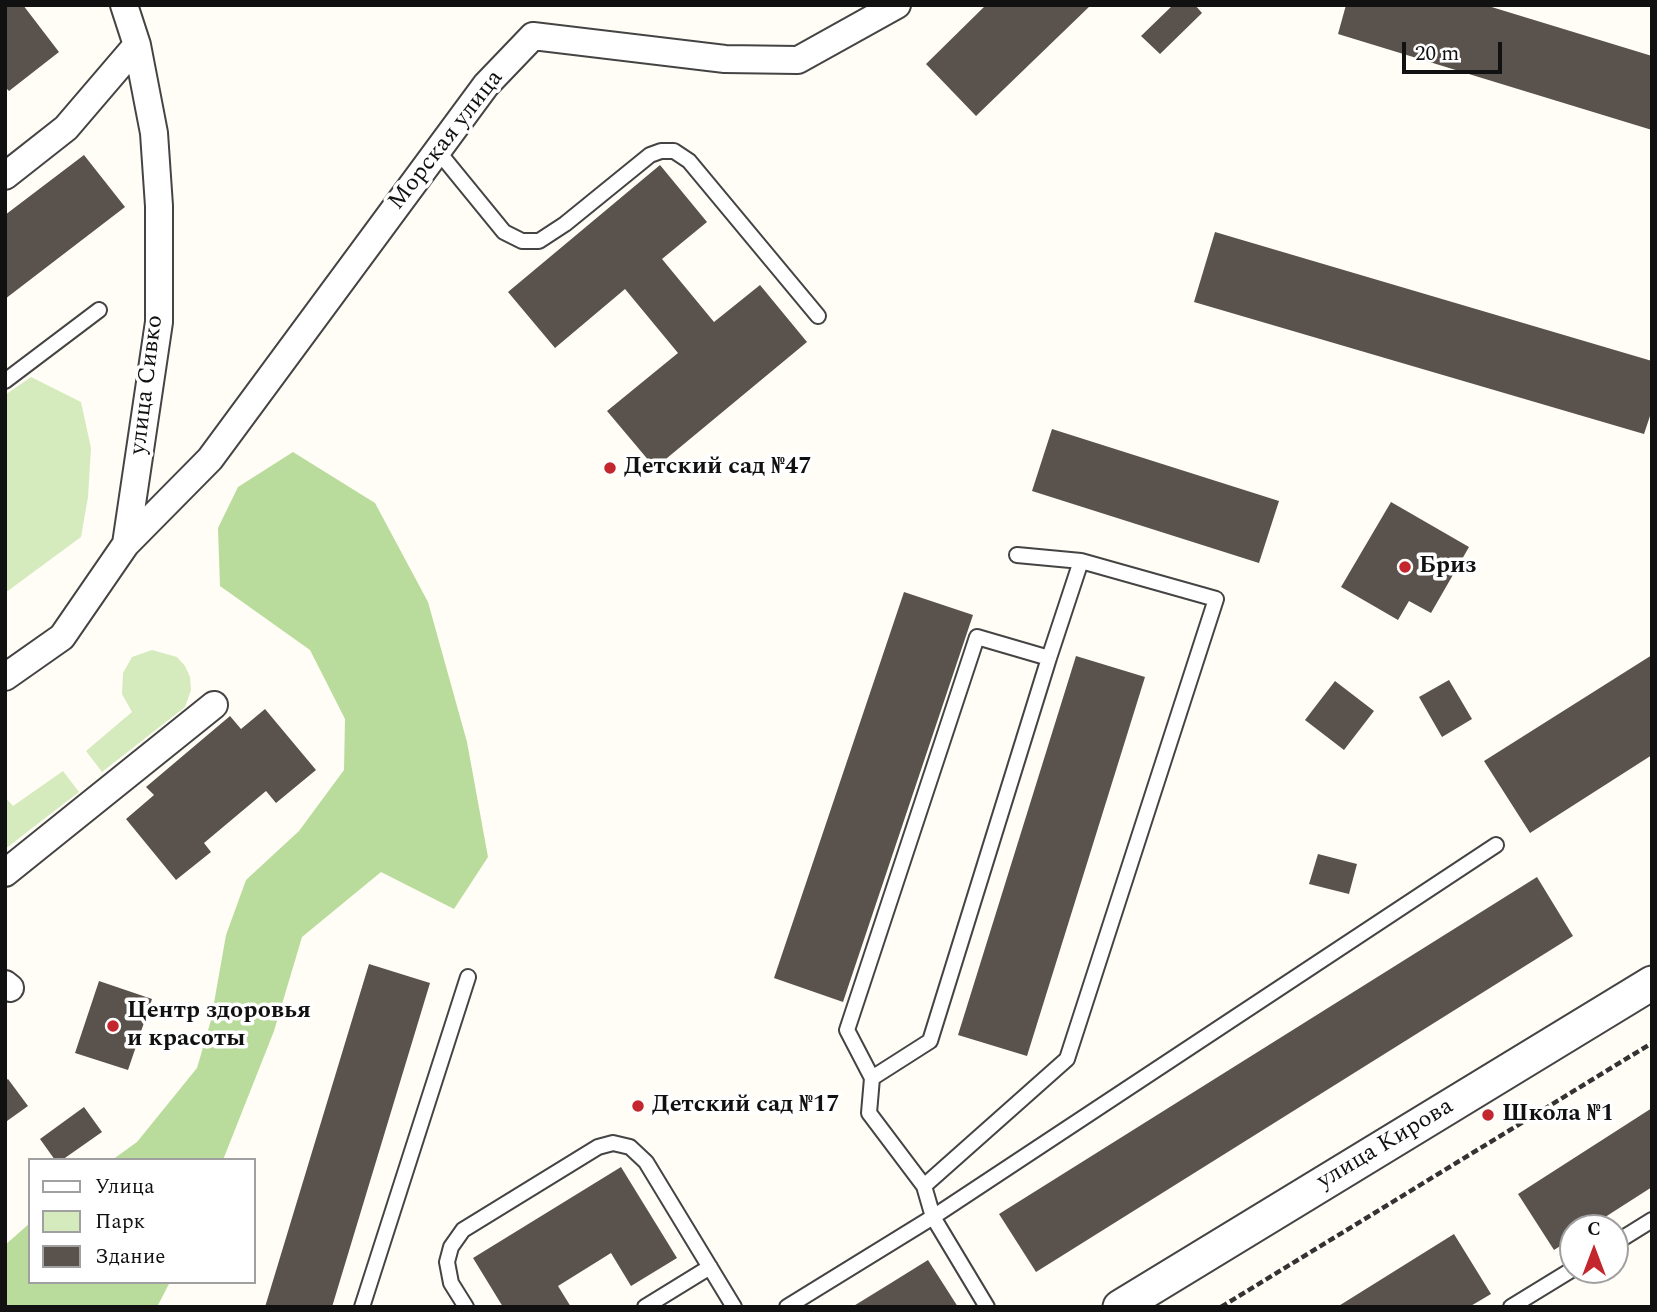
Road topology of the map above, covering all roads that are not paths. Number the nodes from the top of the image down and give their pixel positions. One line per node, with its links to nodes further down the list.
1 (124, 5): 3 (street, улица Сивко)
2 (897, 5): 4 (street, Морская улица)
3 (137, 45): 5 (street); 9 (street, улица Сивко)
4 (437, 150): 7 (lane); 9 (street, Морская улица)
5 (5, 176)
6 (99, 310): 8 (lane)
7 (818, 316)
8 (5, 381)
9 (127, 544): 13 (street, улица Сивко)
10 (1017, 555): 11 (lane)
11 (1081, 561): 12 (lane); 20 (lane)
12 (1049, 658): 19 (lane); 19 (lane)
13 (5, 677)
14 (214, 705): 16 (street)
15 (1496, 845): 21 (lane)
16 (5, 873)
17 (468, 977): 26 (lane)
18 (1652, 983): 32 (street, улица Кирова)
19 (872, 1078): 20 (lane)
20 (924, 1186): 21 (lane)
21 (933, 1217): 30 (lane); 31 (lane)
22 (1652, 1220): 23 (lane)
23 (1629, 1234)
24 (710, 1267): 27 (lane); 28 (lane); 29 (lane)
25 (1559, 1278): 33 (lane)
26 (362, 1307)
27 (466, 1307)
28 (645, 1307)
29 (734, 1307)
30 (787, 1307)
31 (987, 1307)
32 (1120, 1307)
33 (1511, 1307)

